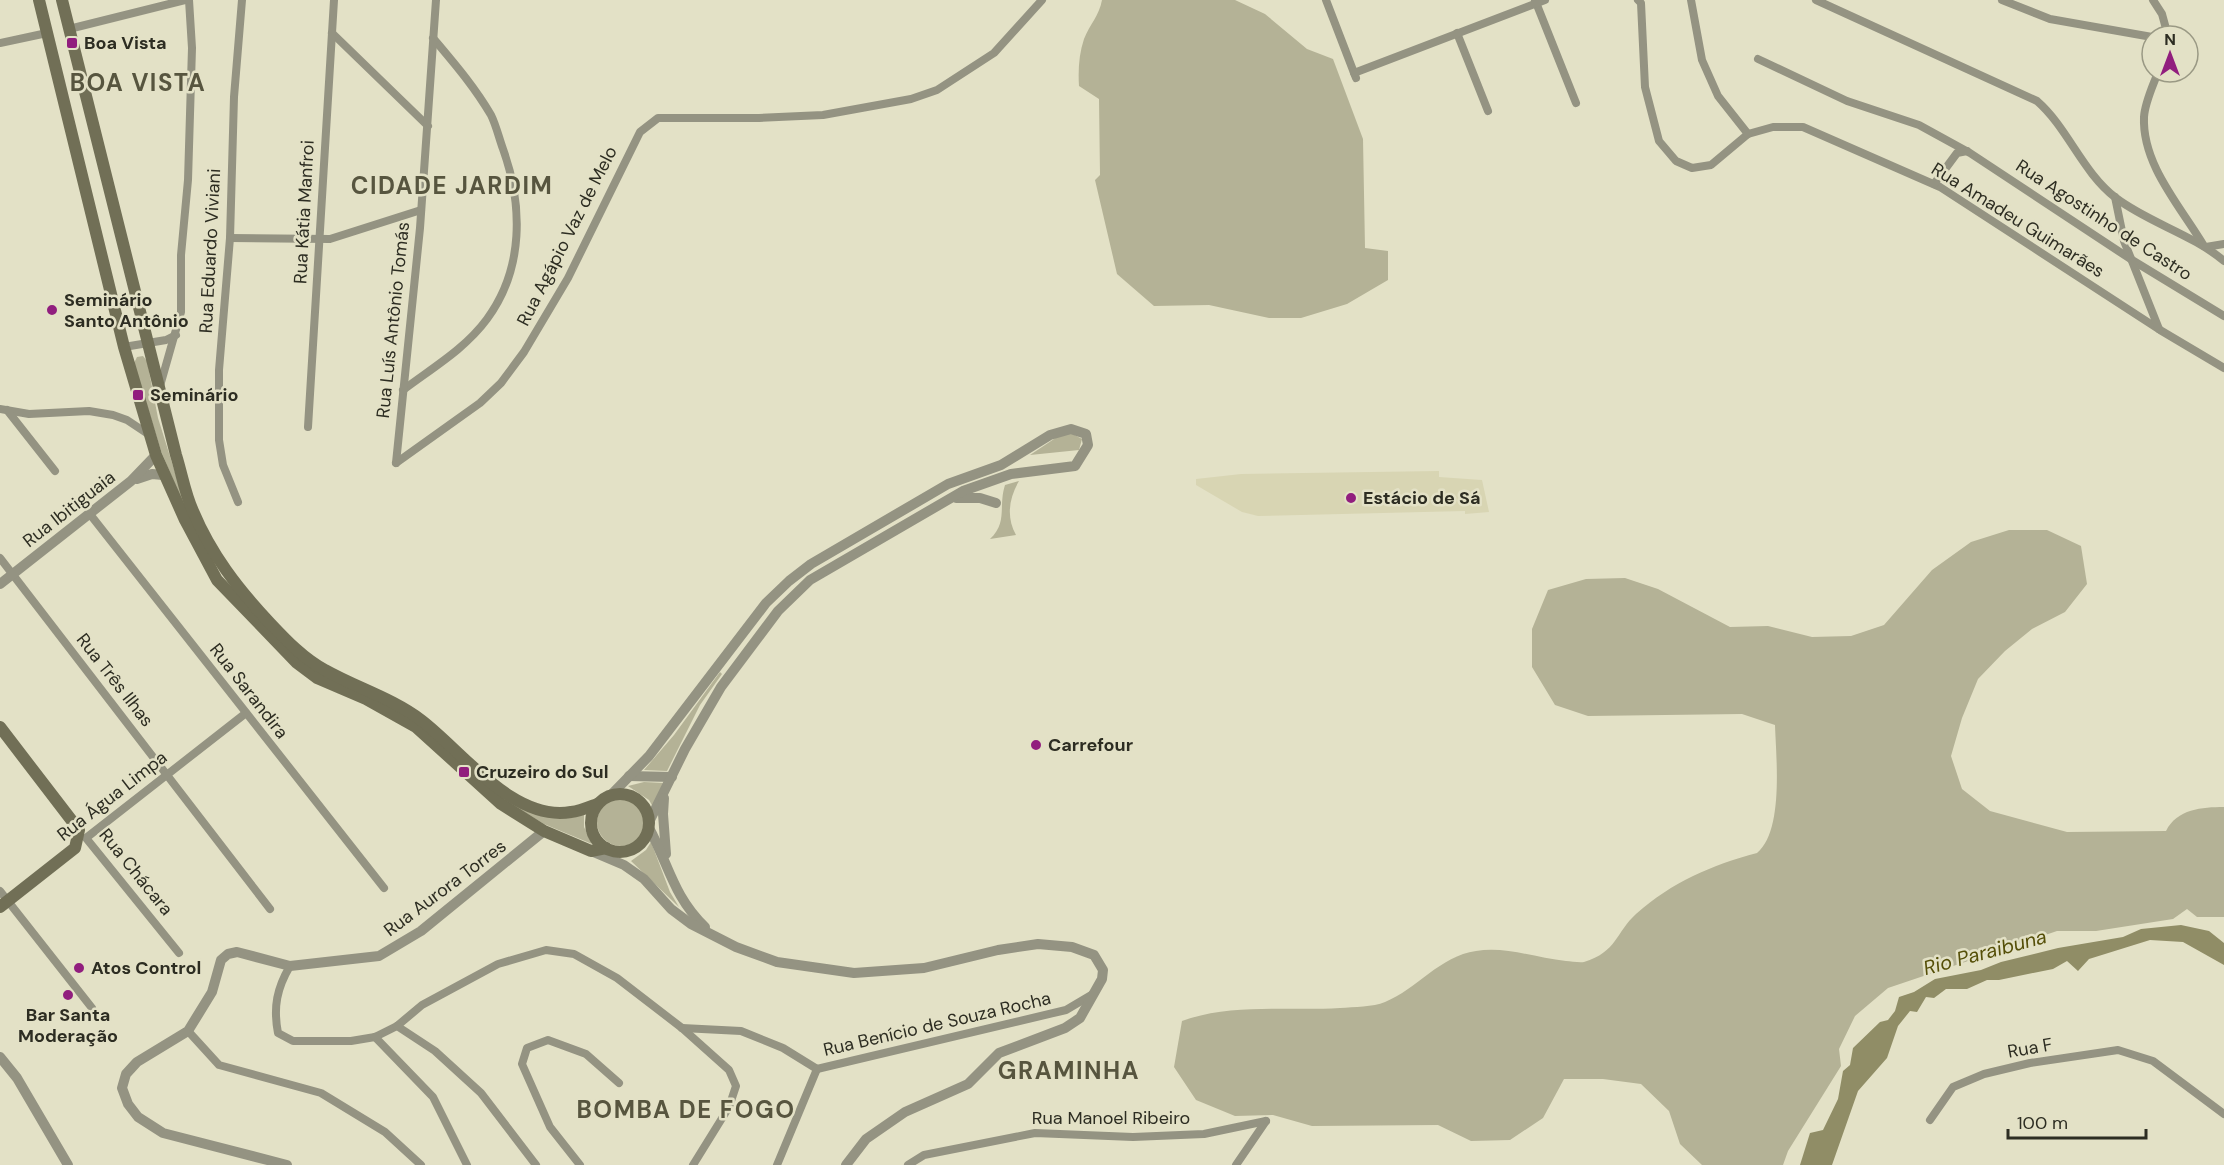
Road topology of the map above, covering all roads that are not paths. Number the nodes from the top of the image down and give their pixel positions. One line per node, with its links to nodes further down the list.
1 (39, 0): 17 (main road)
2 (62, 0): 16 (main road)
3 (187, 0): 16 (street); 43 (street)
4 (242, 0): 35 (street, Rua Eduardo Viviani)
5 (334, 0): 18 (street, Rua Kátia Manfroi)
6 (436, 0): 21 (street, Rua Luís Antônio Tomás)
7 (1041, 0): 53 (street, Rua Agápio Vaz de Melo)
8 (1326, 0): 19 (street)
9 (1638, 0): 28 (street, Rua Amadeu Guimarães)
10 (1691, 0): 28 (street)
11 (1816, 0): 33 (street)
12 (2002, 0): 20 (street)
13 (2153, 0): 15 (street)
14 (1539, 1): 19 (street); 25 (street)
15 (2165, 24)
16 (69, 29): 30 (main road)
17 (46, 33): 22 (street); 31 (main road)
18 (332, 33): 27 (street); 36 (street, Rua Kátia Manfroi)
19 (1457, 33): 26 (street)
20 (2140, 35)
21 (433, 38): 27 (street, Rua Luís Antônio Tomás); 48 (street)
22 (0, 43)
23 (1758, 59): 29 (street, Rua Agostinho de Castro)
24 (2154, 84): 38 (street)
25 (1576, 103)
26 (1488, 111)
27 (428, 126): 34 (street, Rua Luís Antônio Tomás)
28 (1748, 134): 32 (street, Rua Amadeu Guimarães)
29 (1967, 151): 32 (street); 39 (street, Rua Agostinho de Castro)
30 (104, 168): 31 (main road); 44 (main road)
31 (82, 177): 45 (main road)
32 (1934, 184): 42 (street, Rua Amadeu Guimarães)
33 (2115, 198): 38 (street); 39 (street)
34 (421, 210): 36 (street); 48 (street, Rua Luís Antônio Tomás)
35 (230, 238): 36 (street); 59 (street, Rua Eduardo Viviani)
36 (318, 240): 50 (street, Rua Kátia Manfroi)
37 (2224, 244): 38 (street)
38 (2206, 247): 40 (street)
39 (2132, 260): 41 (street, Rua Agostinho de Castro); 42 (street)
40 (2224, 261)
41 (2224, 316)
42 (2160, 330): 46 (street, Rua Amadeu Guimarães)
43 (176, 335): 44 (street); 47 (street)
44 (146, 342): 45 (street); 47 (main road)
45 (124, 347): 51 (main road)
46 (2224, 368)
47 (159, 390): 74 (main road)
48 (404, 390): 53 (street, Rua Luís Antônio Tomás)
49 (4, 409): 51 (street); 55 (street)
50 (308, 427)
51 (151, 436): 52 (main road)
52 (156, 455): 56 (main road); 58 (street, Rua Ibitiguaia)
53 (396, 463)
54 (1001, 465): 57 (street); 57 (street); 70 (street)
55 (55, 471)
56 (163, 475): 58 (street, Rua Ibitiguaia); 76 (main road)
57 (1000, 478): 61 (street)
58 (131, 481): 62 (street, Rua Ibitiguaia)
59 (238, 502)
60 (996, 503): 61 (street)
61 (942, 504): 69 (street)
62 (90, 513): 64 (street, Rua Ibitiguaia); 66 (street, Rua Sarandira)
63 (0, 558): 64 (street, Rua Três Ilhas)
64 (13, 574): 65 (street, Rua Ibitiguaia); 68 (street, Rua Três Ilhas)
65 (0, 584)
66 (246, 713): 68 (street, Rua Água Limpa); 82 (street, Rua Sarandira)
67 (2, 734): 77 (main road, Rua Chácara)
68 (167, 775): 77 (street, Rua Água Limpa); 84 (street, Rua Três Ilhas)
69 (672, 777): 70 (street); 71 (street)
70 (625, 780): 72 (street); 74 (main road)
71 (665, 792): 75 (street); 81 (street)
72 (611, 795): 73 (main road); 75 (main road)
73 (597, 804): 74 (main road); 78 (main road)
74 (541, 810)
75 (649, 825): 78 (main road); 81 (street)
76 (544, 831): 79 (main road); 87 (street, Rua Aurora Torres)
77 (82, 834): 83 (main road, Rua Água Limpa); 86 (street, Rua Chácara)
78 (609, 850): 79 (main road); 80 (street)
79 (591, 851): 80 (street)
80 (624, 865): 85 (street)
81 (668, 875): 85 (street)
82 (384, 888)
83 (2, 900): 89 (street)
84 (270, 909)
85 (712, 933): 88 (street)
86 (179, 953)
87 (290, 966): 92 (street, Rua Aurora Torres); 93 (street)
88 (1096, 993): 95 (street, Rua Benício de Souza Rocha); 107 (street)
89 (92, 1008)
90 (397, 1026): 91 (street); 93 (street); 103 (street)
91 (682, 1028): 95 (street); 105 (street)
92 (188, 1031): 100 (street, Rua Aurora Torres); 101 (street)
93 (375, 1036): 102 (street)
94 (0, 1057): 99 (street)
95 (817, 1069): 106 (street)
96 (619, 1083): 104 (street)
97 (2224, 1114): 98 (street, Rua F)
98 (1930, 1120)
99 (68, 1165)
100 (287, 1165)
101 (421, 1165)
102 (466, 1165)
103 (536, 1165)
104 (580, 1165)
105 (693, 1165)
106 (777, 1165)
107 (846, 1165)
108 (908, 1165): 109 (street, Rua Manoel Ribeiro)
109 (1236, 1165)

